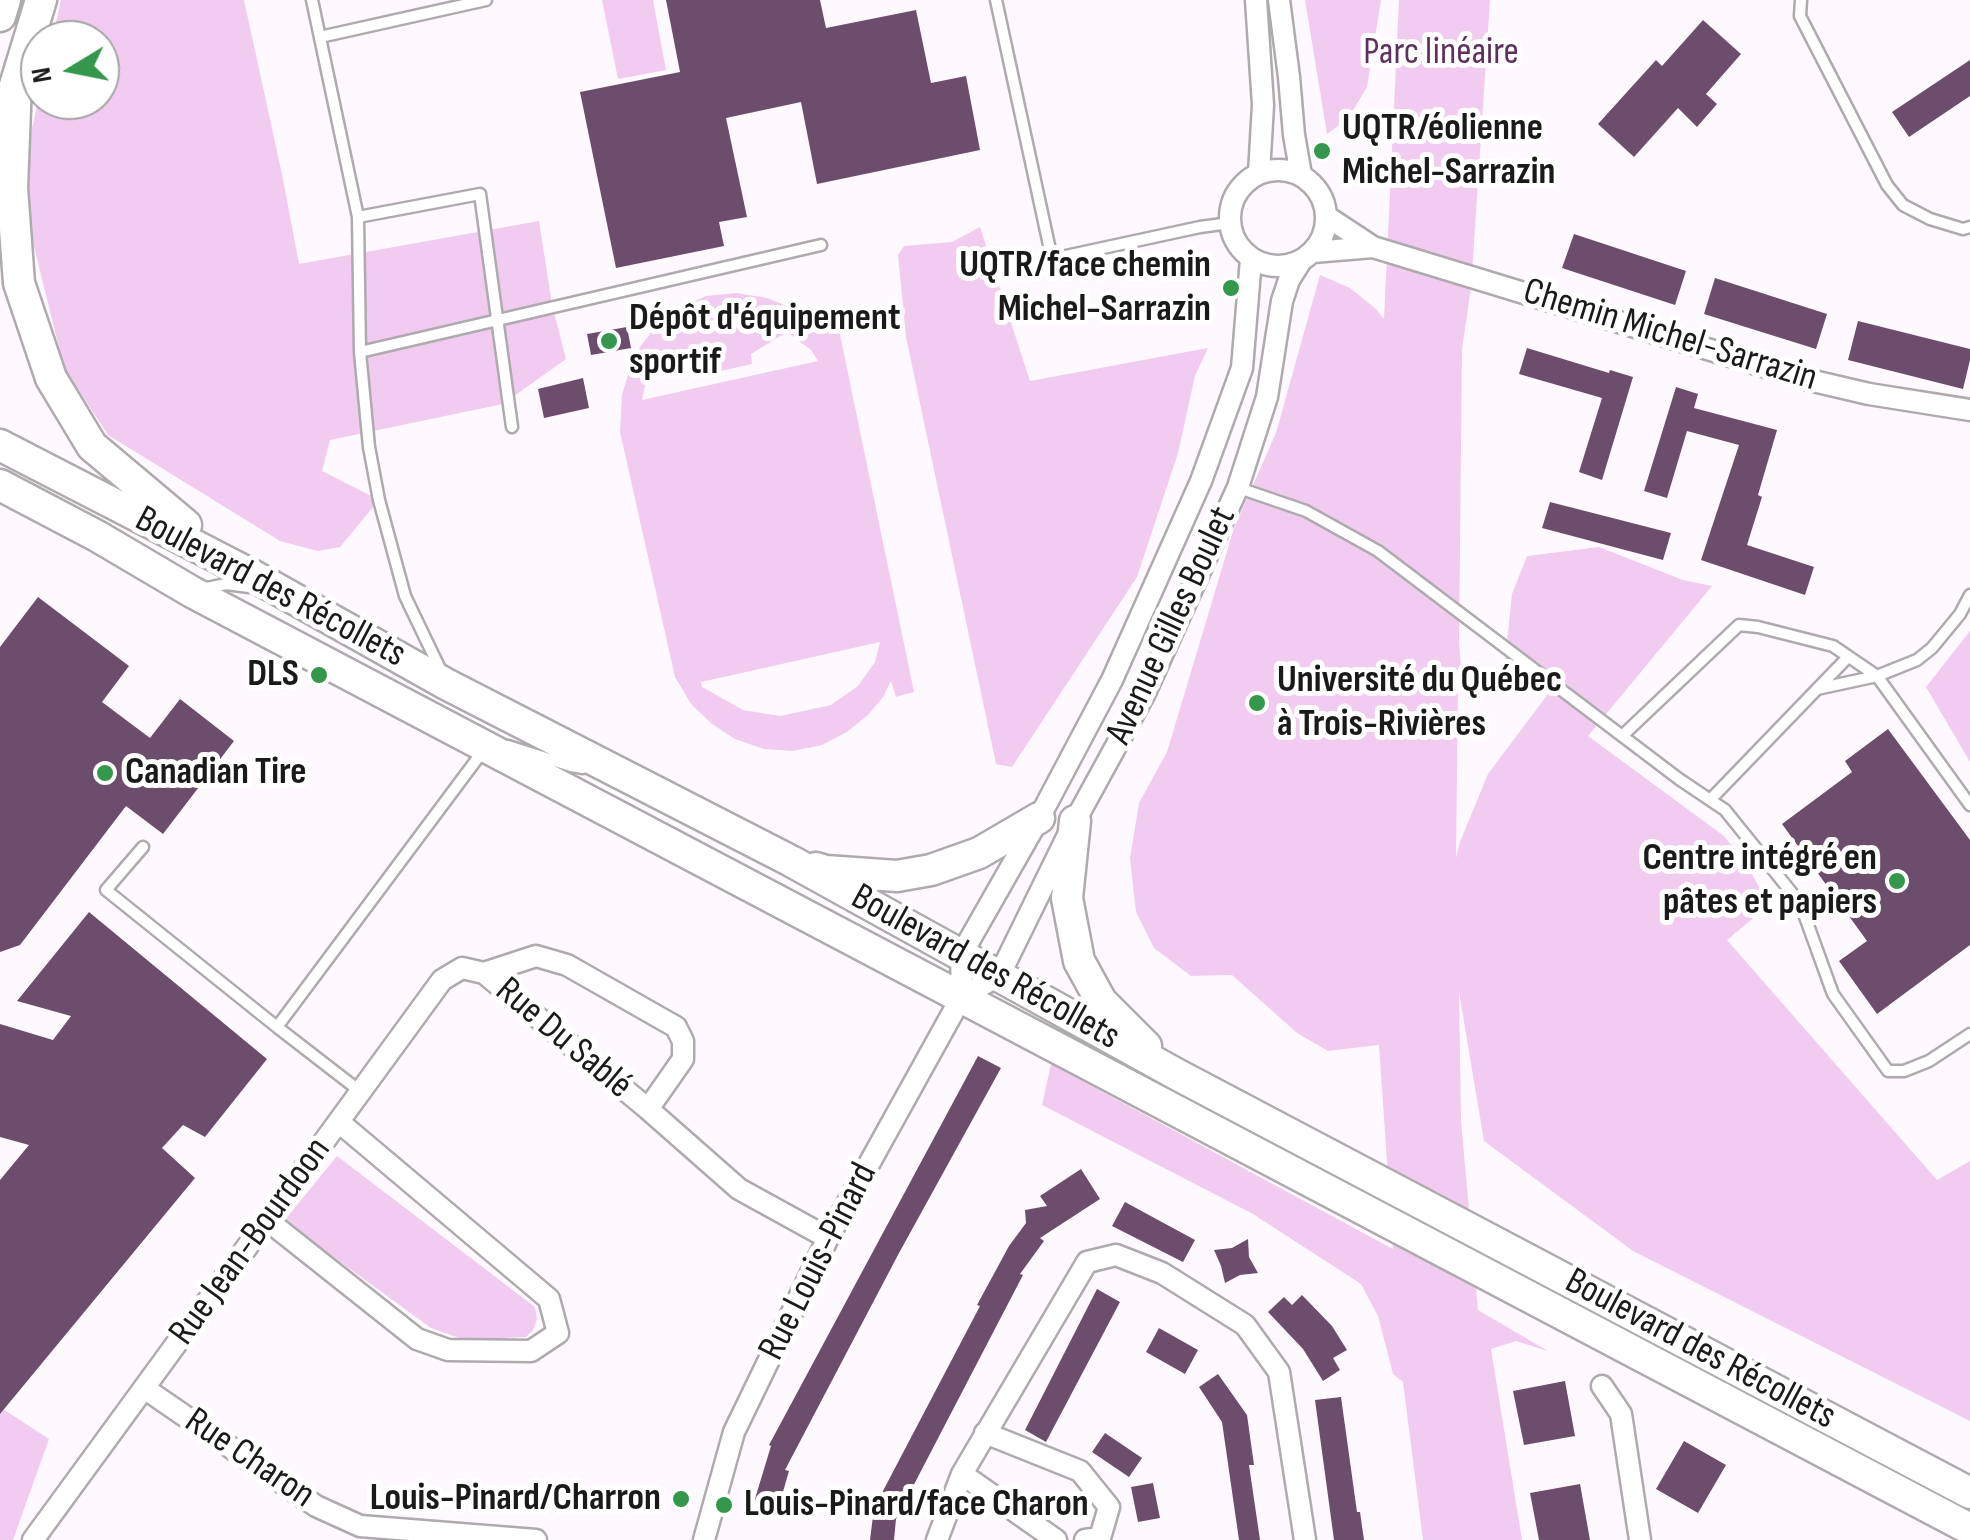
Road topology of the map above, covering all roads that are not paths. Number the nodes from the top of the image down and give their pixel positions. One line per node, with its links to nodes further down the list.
1 (5, 0): 9 (main road)
2 (41, 0): 11 (main road)
3 (312, 0): 10 (lane)
4 (486, 0): 10 (lane)
5 (996, 0): 17 (lane)
6 (1256, 0): 13 (street)
7 (1279, 0): 14 (street)
8 (1801, 0): 18 (lane)
9 (0, 16)
10 (320, 36): 15 (lane)
11 (16, 82): 12 (main road); 33 (main road)
12 (0, 134)
13 (1259, 173): 14 (street); 17 (street)
14 (1301, 175): 16 (street)
15 (358, 216): 23 (lane); 24 (lane)
16 (1326, 216): 20 (street, Chemin Michel-Sarrazin); 21 (street, Avenue Gilles Boulet)
17 (1230, 223): 22 (street)
18 (1970, 228)
19 (822, 245): 23 (lane)
20 (1373, 247): 21 (street, Chemin Michel-Sarrazin); 25 (street, Chemin Michel-Sarrazin)
21 (1307, 256): 22 (street); 30 (street, Avenue Gilles Boulet)
22 (1252, 258): 28 (street, Avenue Gilles Boulet)
23 (497, 321): 24 (lane); 26 (lane)
24 (360, 352): 40 (lane)
25 (1970, 410)
26 (512, 427)
27 (0, 444): 33 (main road, Boulevard des Récollets)
28 (1202, 481): 30 (street); 39 (street, Avenue Gilles Boulet)
29 (0, 484): 32 (main road, Boulevard des Récollets)
30 (1238, 488): 42 (street, Avenue Gilles Boulet); 43 (lane)
31 (0, 503): 32 (main road)
32 (97, 536): 34 (main road, Boulevard des Récollets)
33 (252, 574): 35 (main road, Boulevard des Récollets)
34 (192, 592): 35 (lane); 44 (main road, Boulevard des Récollets)
35 (285, 592): 40 (main road, Boulevard des Récollets)
36 (1970, 595): 38 (lane)
37 (1848, 657): 38 (lane); 41 (lane); 43 (lane)
38 (1877, 676): 41 (lane); 47 (lane)
39 (1112, 680): 42 (street); 48 (street, Avenue Gilles Boulet)
40 (446, 684): 45 (main road, Boulevard des Récollets)
41 (1817, 689): 46 (lane)
42 (1144, 694): 49 (street, Avenue Gilles Boulet)
43 (1622, 736): 46 (lane)
44 (486, 747): 45 (lane); 55 (main road, Boulevard des Récollets); 56 (lane)
45 (618, 772): 51 (main road, Boulevard des Récollets)
46 (1710, 800): 57 (lane)
47 (1970, 805)
48 (1039, 818): 51 (main road); 52 (street, Avenue Gilles Boulet)
49 (1075, 821): 54 (street, Avenue Gilles Boulet); 58 (main road)
50 (144, 847): 56 (lane)
51 (792, 861): 52 (main road, Boulevard des Récollets)
52 (962, 955): 54 (main road, Boulevard des Récollets); 55 (street, Rue Louis-Pinard)
53 (484, 973): 59 (street, Rue Jean-Bourdoon); 60 (street, Rue Du Sablé); 60 (street, Rue Du Sablé)
54 (999, 976): 55 (street); 58 (main road, Boulevard des Récollets)
55 (962, 996): 63 (street, Rue Louis-Pinard); 69 (main road, Boulevard des Récollets)
56 (277, 1027): 59 (lane)
57 (1970, 1034)
58 (1178, 1074): 68 (main road, Boulevard des Récollets)
59 (360, 1092): 61 (street, Rue Jean-Bourdoon)
60 (648, 1109): 63 (street, Rue Du Sablé)
61 (339, 1122): 62 (street, Rue Jean-Bourdoon); 62 (street)
62 (267, 1220): 65 (street, Rue Jean-Bourdoon)
63 (828, 1238): 73 (street, Rue Louis-Pinard)
64 (1602, 1386): 78 (street)
65 (144, 1388): 70 (street, Rue Charon); 71 (street, Rue Jean-Bourdoon)
66 (986, 1433): 67 (street); 76 (street); 77 (street)
67 (962, 1474): 74 (street); 75 (street)
68 (1970, 1493)
69 (1970, 1528)
70 (356, 1533): 72 (street, Rue Charon)
71 (33, 1540)
72 (536, 1540)
73 (704, 1540)
74 (937, 1540)
75 (1056, 1540)
76 (1085, 1540)
77 (1304, 1540)
78 (1640, 1540)

